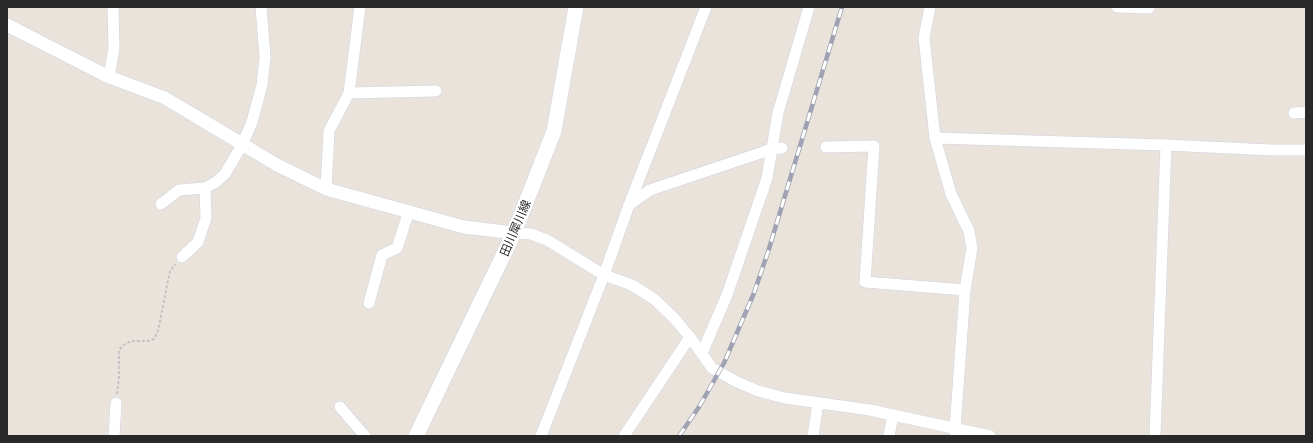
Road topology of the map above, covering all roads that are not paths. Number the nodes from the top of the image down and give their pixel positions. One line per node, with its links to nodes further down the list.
1 (113, 7): 11 (street)
2 (261, 7): 18 (street)
3 (360, 7): 13 (street)
4 (576, 7): 27 (main road, 田川犀川線)
5 (706, 7): 25 (street)
6 (809, 7): 20 (street)
7 (930, 7): 16 (street)
8 (1117, 7): 9 (street)
9 (1149, 8)
10 (7, 25): 11 (street)
11 (109, 76): 18 (street)
12 (436, 91): 13 (street)
13 (349, 93): 23 (street)
14 (1306, 112): 15 (street)
15 (1294, 113)
16 (935, 138): 17 (street); 30 (street)
17 (1166, 144): 21 (street); 47 (street)
18 (242, 145): 22 (street); 23 (street)
19 (826, 147): 30 (street)
20 (777, 149): 25 (street); 33 (street)
21 (1306, 150)
22 (205, 188): 24 (street); 28 (street)
23 (326, 189): 26 (street)
24 (161, 204)
25 (629, 205): 29 (street)
26 (409, 211): 27 (street); 31 (street)
27 (514, 233): 29 (street); 41 (main road, 田川犀川線)
28 (182, 256)
29 (604, 275): 32 (street); 42 (street)
30 (965, 290): 38 (street)
31 (369, 303)
32 (690, 337): 33 (street); 43 (street)
33 (702, 354): 35 (street)
34 (116, 403): 39 (street)
35 (818, 403): 37 (street); 44 (street)
36 (340, 407): 40 (street)
37 (893, 415): 38 (street); 45 (street)
38 (955, 433): 46 (street)
39 (114, 436)
40 (365, 436)
41 (416, 436)
42 (541, 436)
43 (624, 436)
44 (813, 436)
45 (889, 436)
46 (990, 436)
47 (1155, 436)

